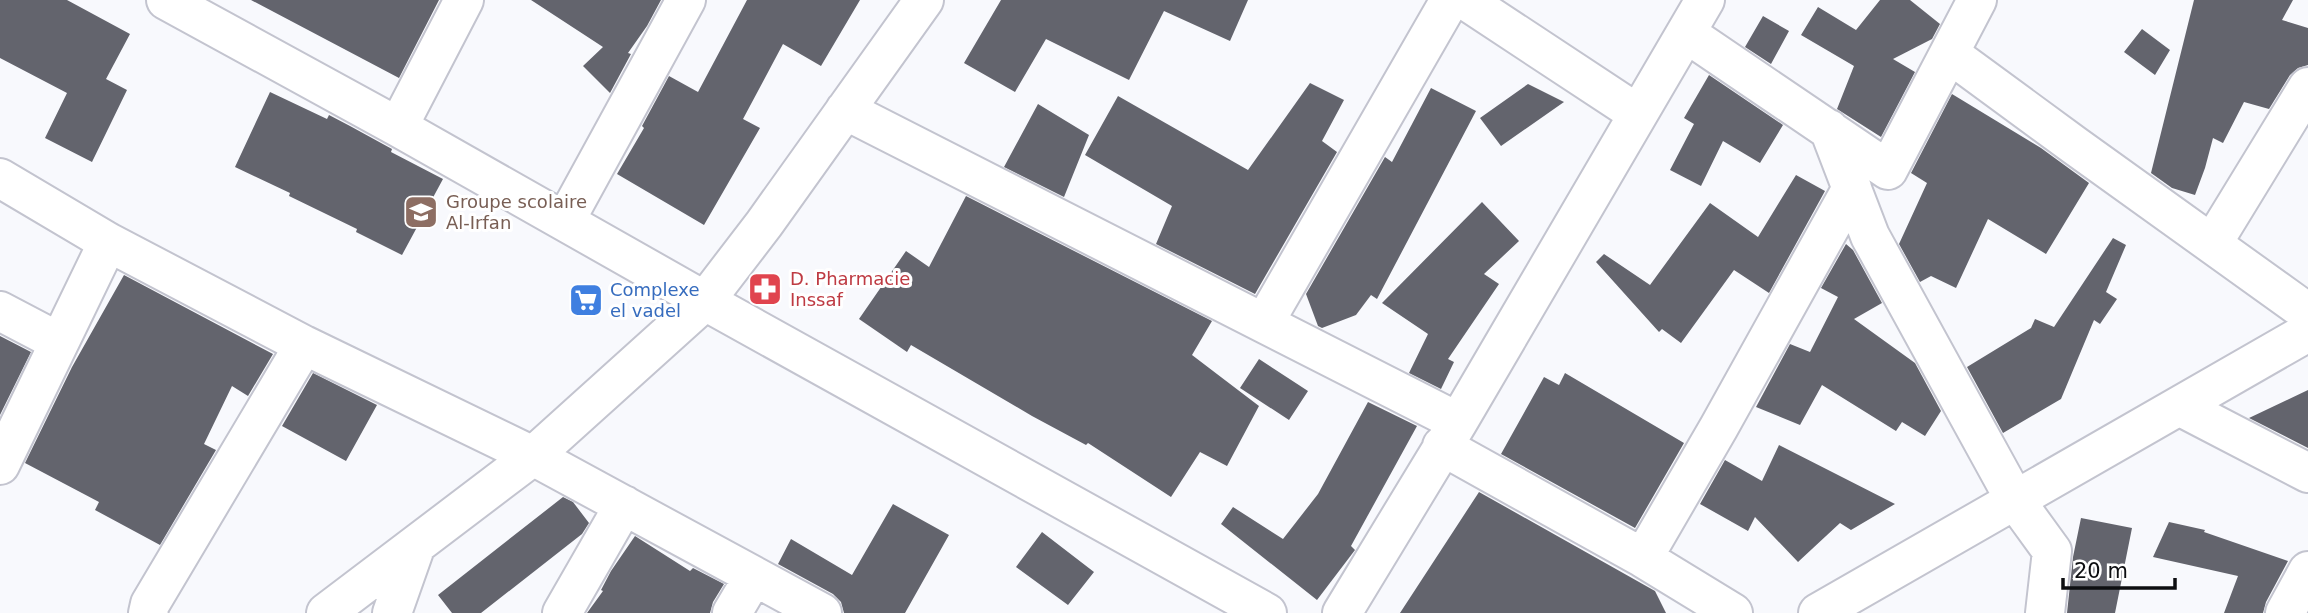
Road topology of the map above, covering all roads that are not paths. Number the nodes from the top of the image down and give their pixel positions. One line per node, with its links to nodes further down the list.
1 (166, 0): 14 (street)
2 (464, 0): 14 (street)
3 (686, 0): 18 (street)
4 (924, 0): 12 (street)
5 (1450, 0): 24 (street)
6 (1465, 0): 13 (street)
7 (1706, 0): 9 (street)
8 (1978, 0): 10 (street)
9 (1686, 33): 13 (street); 15 (street)
10 (1950, 54): 15 (street); 20 (street)
11 (2308, 86): 20 (street)
12 (845, 110): 21 (street); 24 (street)
13 (1638, 114): 29 (street)
14 (398, 127): 18 (street)
15 (1829, 129): 17 (street)
16 (1, 182): 19 (street)
17 (1852, 188): 33 (street); 36 (street)
18 (565, 221): 21 (street)
19 (108, 242): 26 (street); 27 (street)
20 (2212, 244): 23 (street)
21 (705, 301): 30 (street); 45 (street)
22 (0, 311): 26 (street)
23 (2308, 313)
24 (1264, 323): 29 (street)
25 (2308, 332): 28 (street)
26 (59, 342): 31 (street)
27 (304, 345): 30 (street); 39 (street)
28 (2179, 406): 32 (street); 33 (street)
29 (1450, 434): 36 (street); 46 (street)
30 (533, 456): 34 (street); 35 (street)
31 (0, 465)
32 (2308, 472)
33 (2015, 500): 48 (street); 49 (street)
34 (624, 505): 38 (street); 42 (street)
35 (416, 545): 40 (street); 41 (street)
36 (1643, 558): 47 (street)
37 (2308, 571): 50 (street)
38 (754, 576): 43 (street); 44 (street)
39 (148, 613)
40 (326, 613)
41 (392, 613)
42 (562, 613)
43 (732, 613)
44 (822, 613)
45 (1267, 613)
46 (1342, 613)
47 (1733, 613)
48 (1818, 613)
49 (2045, 613)
50 (2284, 613)

